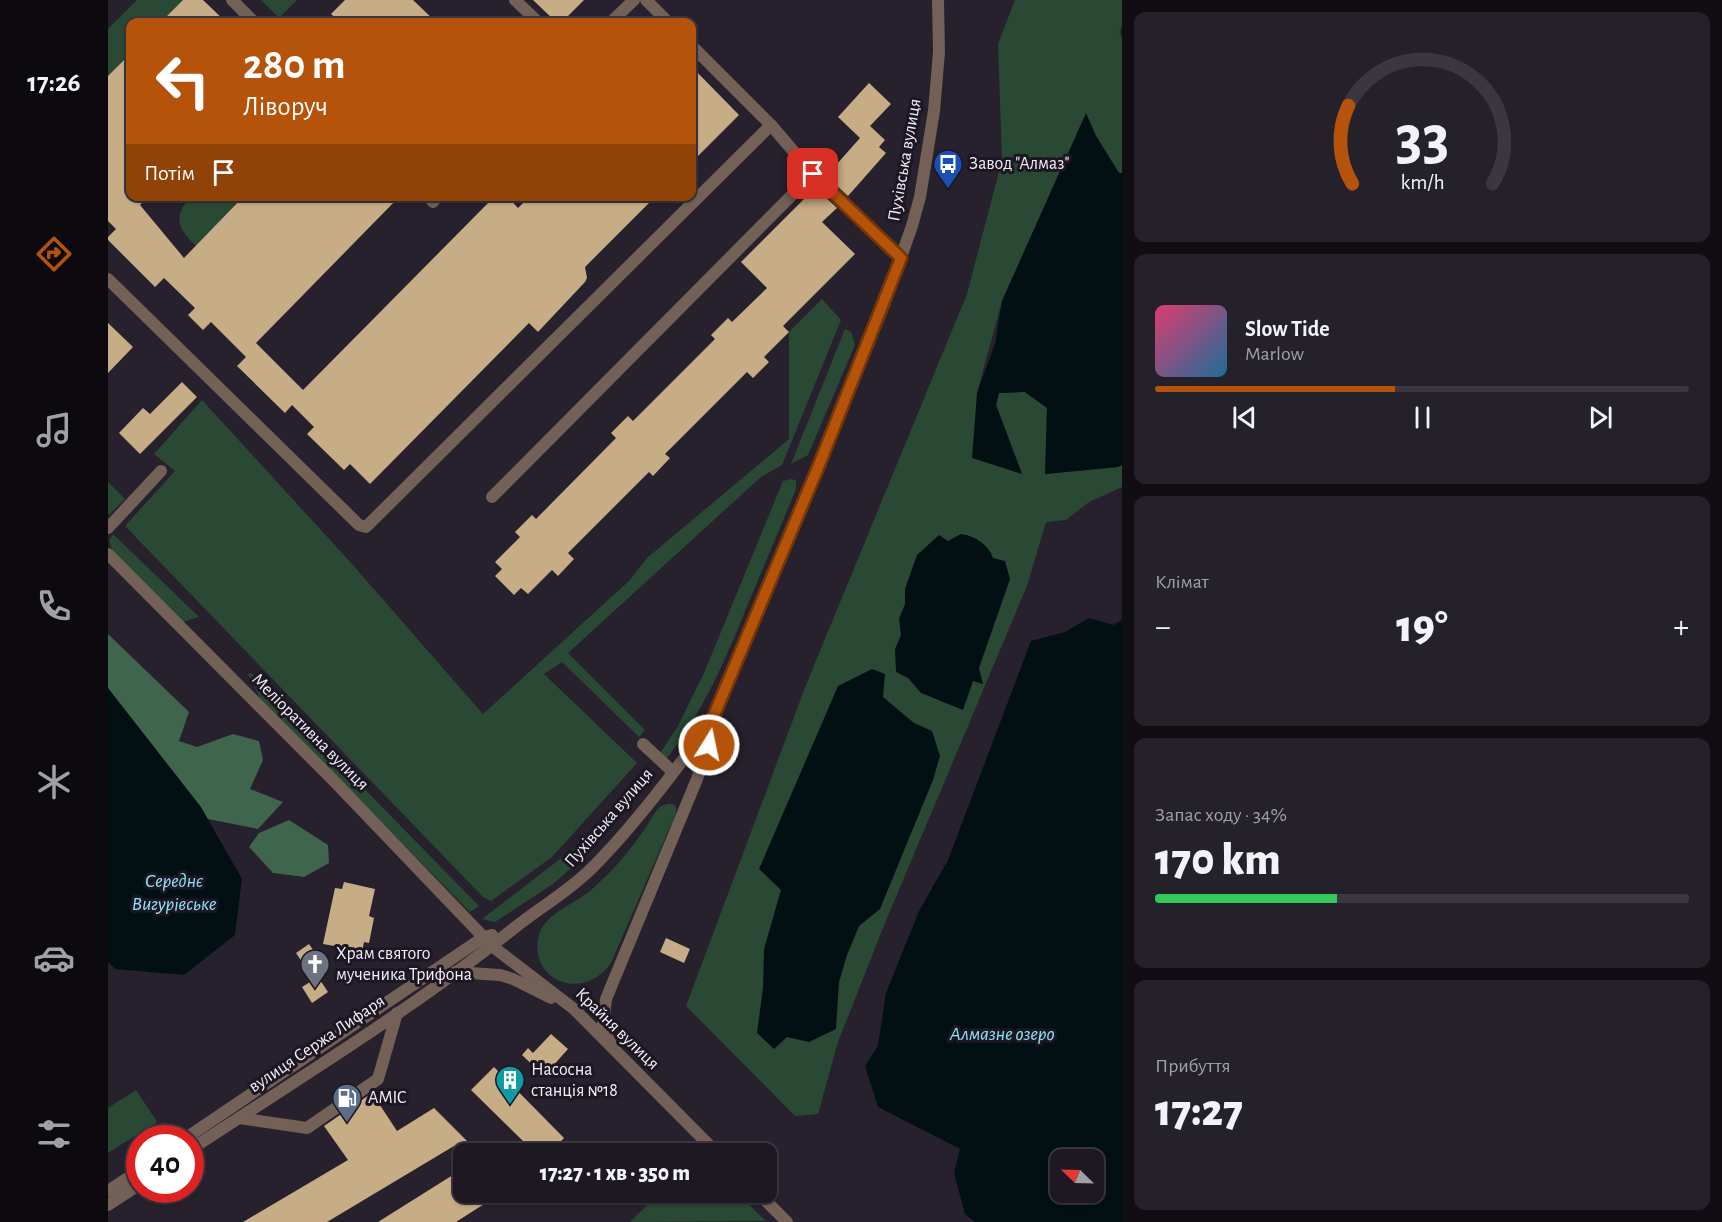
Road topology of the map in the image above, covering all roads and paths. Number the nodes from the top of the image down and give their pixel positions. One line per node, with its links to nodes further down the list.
1 (232, 0): 6 (street)
2 (515, 0): 7 (street)
3 (634, 0): 8 (street)
4 (646, 0): 9 (street)
5 (938, 0): 15 (street, Пухівська вулиця)
6 (250, 18)
7 (534, 18)
8 (615, 18)
9 (664, 18)
10 (696, 50): 11 (street)
11 (771, 125): 12 (street); 13 (street)
12 (813, 174): 15 (street); 18 (street)
13 (696, 199)
14 (694, 201): 16 (street)
15 (901, 258): 21 (street, Пухівська вулиця)
16 (108, 279)
17 (161, 471): 19 (street)
18 (492, 497)
19 (108, 528)
20 (108, 554): 24 (street, Меліоративна вулиця)
21 (712, 720): 23 (street, Пухівська вулиця); 28 (street)
22 (643, 744): 23 (street)
23 (673, 772): 24 (street, Пухівська вулиця)
24 (488, 942): 25 (street, вулиця Сержа Лифаря); 26 (street, Крайня вулиця); 30 (street, вулиця Сержа Лифаря)
25 (455, 972): 26 (street); 27 (street, вулиця Сержа Лифаря)
26 (574, 1009): 28 (street, Крайня вулиця)
27 (397, 1013): 29 (street, вулиця Сержа Лифаря); 29 (street)
28 (611, 1046): 32 (street, Крайня вулиця)
29 (239, 1118): 31 (street, вулиця Сержа Лифаря)
30 (204, 1126)
31 (204, 1141)
32 (707, 1143)
33 (126, 1179): 34 (street)
34 (108, 1191)
35 (126, 1193): 37 (street)
36 (768, 1203): 38 (street)
37 (108, 1205)
38 (787, 1222)

